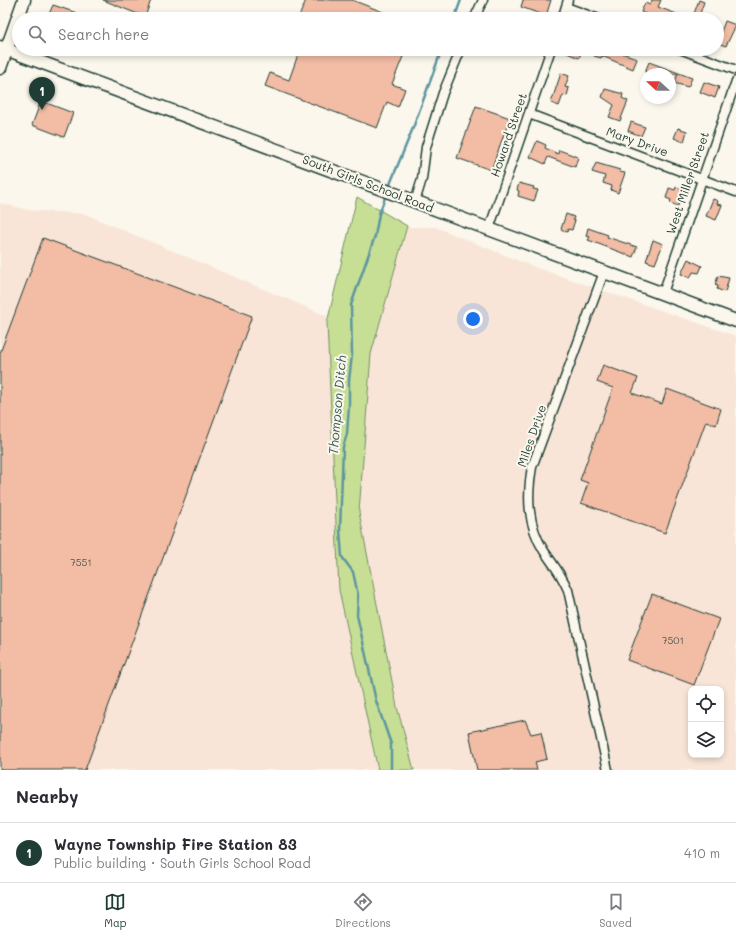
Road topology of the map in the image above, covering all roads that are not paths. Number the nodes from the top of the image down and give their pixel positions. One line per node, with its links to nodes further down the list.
1 (24, 0): 4 (main road)
2 (483, 0): 5 (street)
3 (567, 3): 6 (street)
4 (19, 12)
5 (477, 12)
6 (585, 12)
7 (12, 27): 8 (main road)
8 (3, 48): 13 (main road)
9 (24, 56): 19 (main road, South Girls School Road)
10 (458, 56): 19 (street)
11 (549, 56): 16 (street, Howard Street)
12 (699, 56): 14 (street)
13 (0, 68)
14 (736, 70)
15 (736, 81): 17 (street, West Miller Street)
16 (529, 114): 17 (street, Mary Drive); 20 (street, Howard Street)
17 (702, 179): 18 (street, Mary Drive); 22 (street, West Miller Street)
18 (736, 192)
19 (415, 202): 20 (main road, South Girls School Road)
20 (489, 229): 21 (main road, South Girls School Road)
21 (604, 272): 22 (main road, South Girls School Road); 24 (street, Miles Drive)
22 (663, 293): 23 (main road, South Girls School Road)
23 (736, 321)
24 (608, 770)

